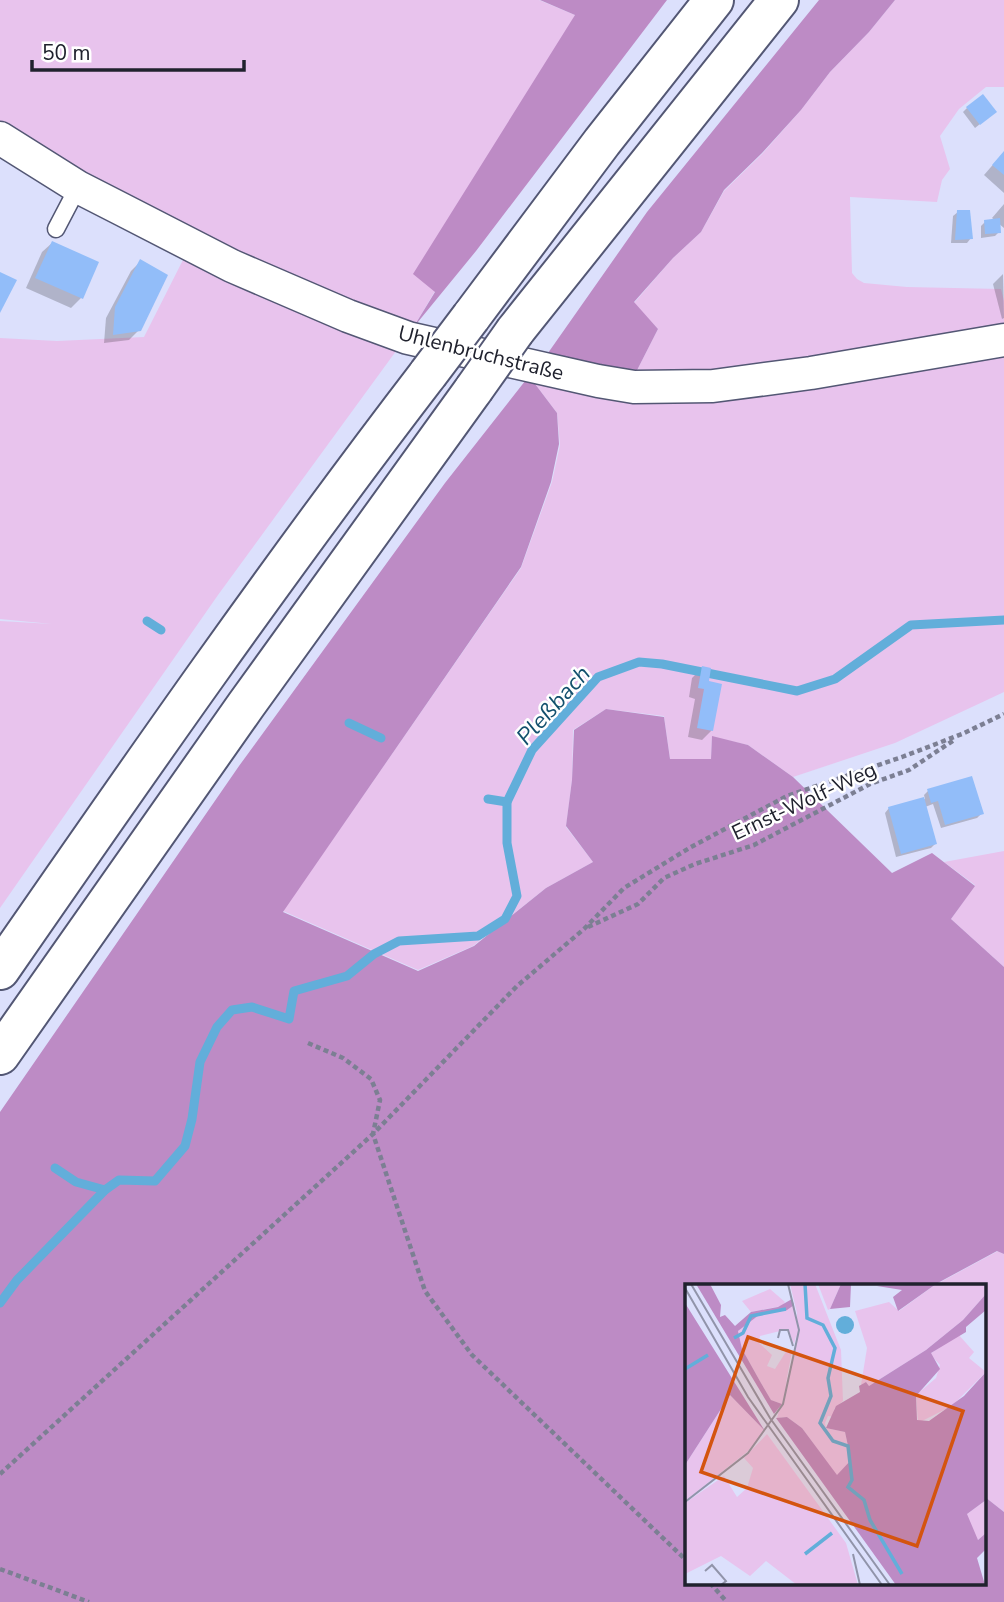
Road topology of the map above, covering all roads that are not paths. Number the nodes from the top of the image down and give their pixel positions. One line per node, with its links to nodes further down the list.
1 (714, 0): 7 (highway, bridge)
2 (779, 0): 8 (highway, bridge)
3 (0, 138): 4 (street, Uhlenbruchstraße)
4 (78, 187): 5 (lane); 6 (street, Uhlenbruchstraße)
5 (56, 229)
6 (1004, 340)
7 (0, 970)
8 (0, 1055)

